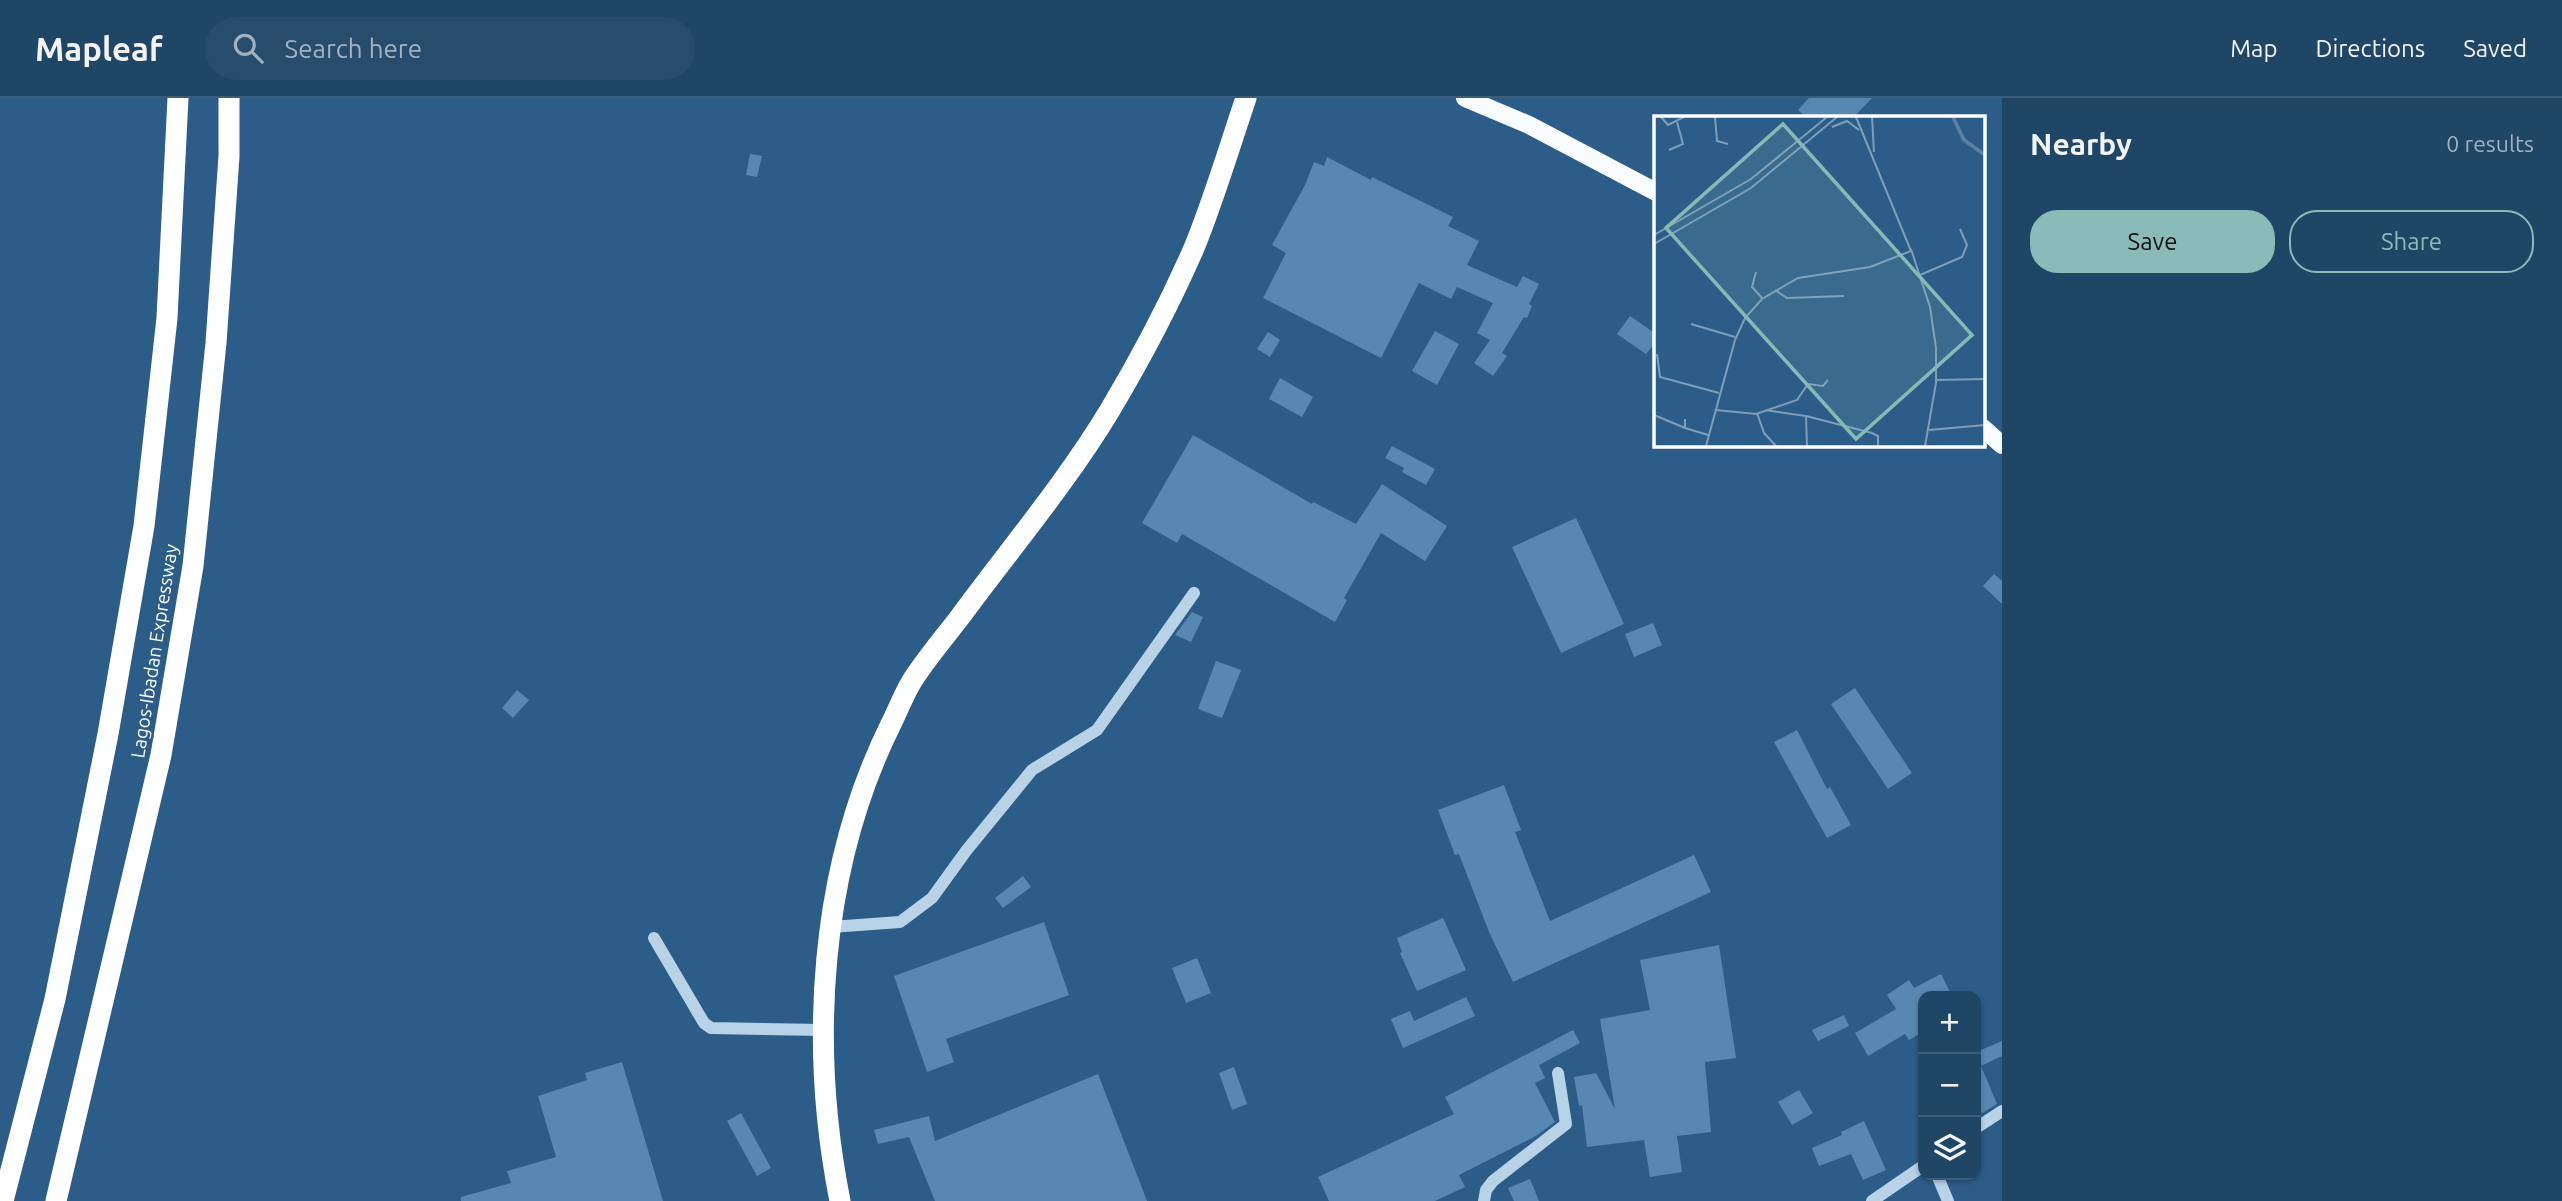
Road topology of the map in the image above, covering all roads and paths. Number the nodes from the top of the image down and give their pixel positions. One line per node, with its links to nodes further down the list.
1 (178, 98): 17 (highway, Lagos-Ibadan Expressway)
2 (229, 98): 18 (highway, Lagos-Ibadan Expressway)
3 (1246, 98): 9 (highway)
4 (1465, 98): 5 (main road)
5 (1654, 191)
6 (1984, 429): 7 (main road)
7 (2002, 445)
8 (1194, 593): 9 (street)
9 (831, 927): 11 (highway)
10 (654, 938): 11 (street)
11 (823, 1030): 19 (highway)
12 (1558, 1073): 20 (street)
13 (2002, 1111): 14 (street)
14 (1981, 1125)
15 (1918, 1169): 21 (street)
16 (1939, 1180): 22 (street)
17 (3, 1201)
18 (56, 1201)
19 (840, 1201)
20 (1484, 1201)
21 (1872, 1201)
22 (1948, 1201)

